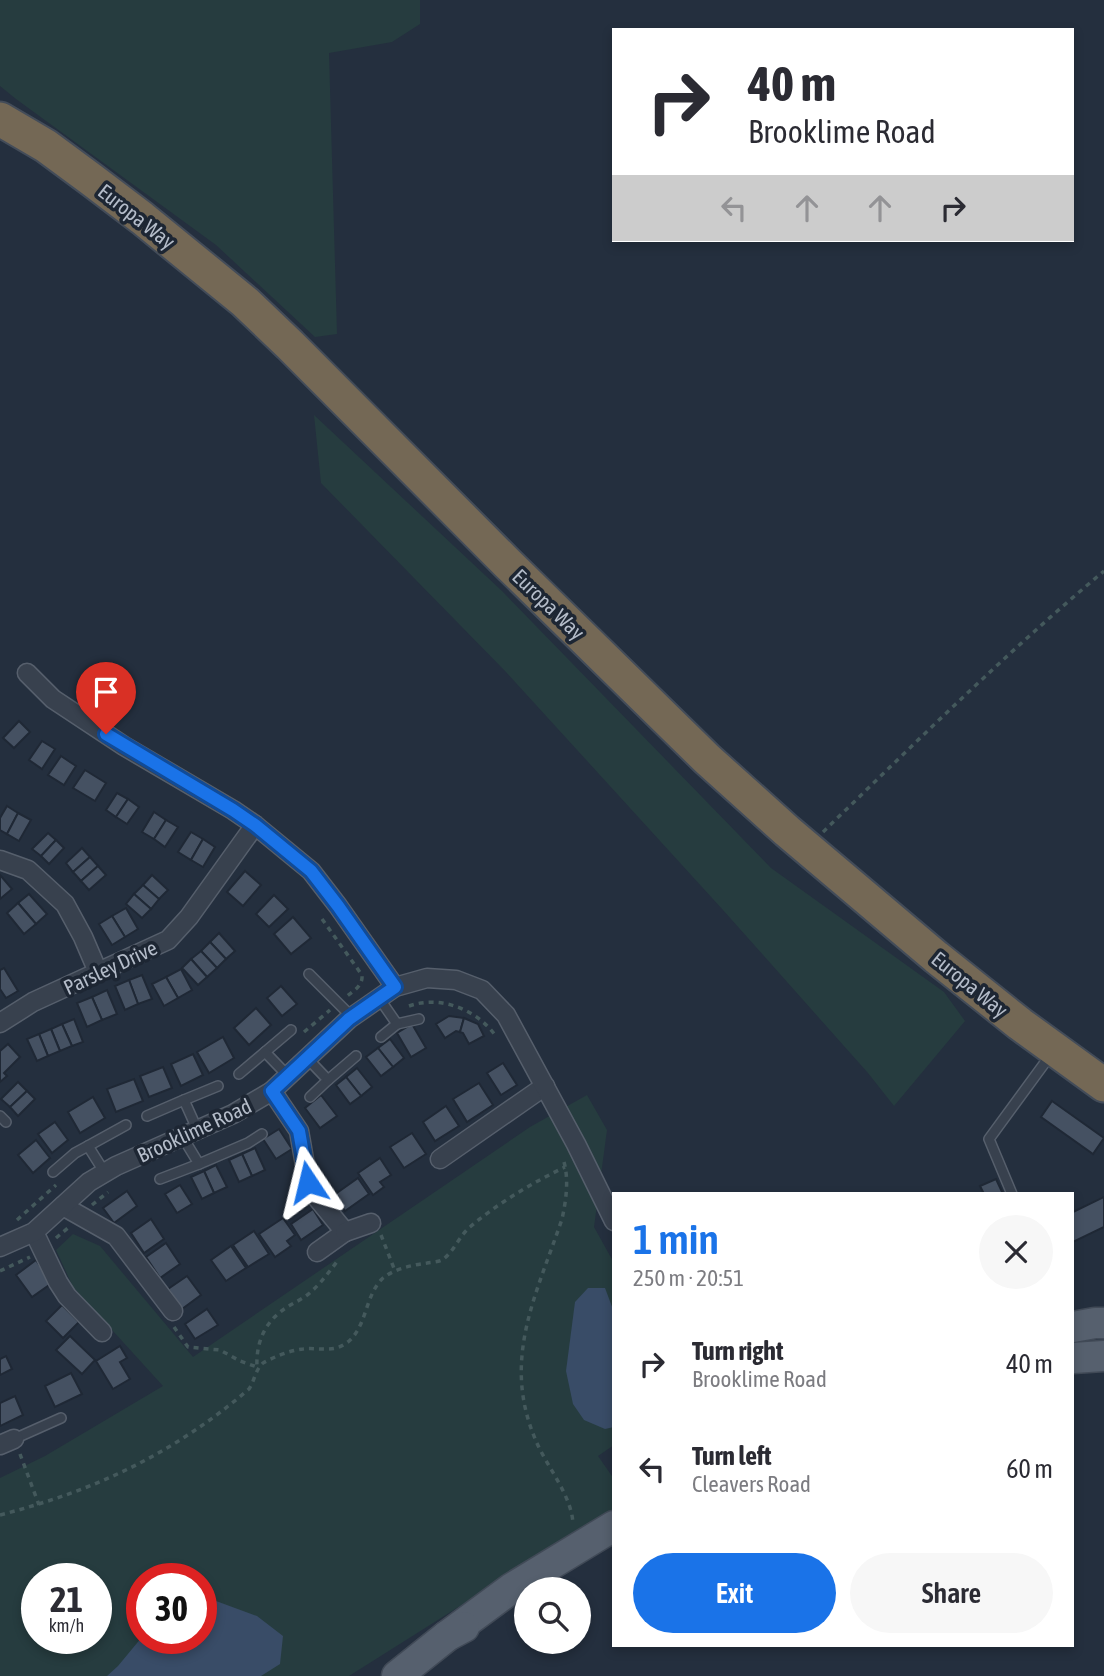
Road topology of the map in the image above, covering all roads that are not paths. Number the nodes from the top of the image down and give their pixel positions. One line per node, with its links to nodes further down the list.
1 (0, 119): 15 (highway, Europa Way)
2 (27, 673): 3 (street)
3 (255, 825): 5 (street, Parsley Drive); 7 (street)
4 (0, 860): 5 (street)
5 (98, 972): 11 (street, Parsley Drive)
6 (309, 974): 9 (lane)
7 (395, 987): 8 (street, Brooklime Road); 24 (street, Brooklime Road)
8 (379, 998): 9 (street, Brooklime Road); 12 (lane)
9 (352, 1017): 18 (street, Brooklime Road)
10 (419, 1019): 12 (lane)
11 (0, 1023)
12 (397, 1024): 14 (lane)
13 (291, 1030): 16 (lane)
14 (381, 1037)
15 (1056, 1049): 22 (highway, Europa Way); 38 (lane)
16 (265, 1052): 19 (lane); 20 (lane)
17 (356, 1056): 21 (lane)
18 (307, 1058): 20 (street, Brooklime Road); 21 (lane)
19 (239, 1074)
20 (288, 1076): 25 (street, Brooklime Road)
21 (328, 1080): 26 (lane)
22 (1104, 1085)
23 (218, 1086): 27 (lane)
24 (545, 1086): 33 (street); 40 (street, Brooklime Road)
25 (272, 1091): 30 (street, Brooklime Road); 43 (street)
26 (310, 1097)
27 (184, 1100): 28 (lane); 30 (lane)
28 (147, 1116)
29 (126, 1125): 32 (lane)
30 (190, 1132): 34 (lane); 36 (street, Brooklime Road)
31 (262, 1134): 34 (lane)
32 (88, 1146): 35 (lane); 36 (lane)
33 (440, 1158)
34 (199, 1164): 37 (lane)
35 (52, 1172)
36 (110, 1179): 39 (street, Brooklime Road)
37 (160, 1179)
38 (1012, 1192)
39 (63, 1206): 42 (street, Brooklime Road); 46 (street)
40 (612, 1217)
41 (373, 1230): 43 (street)
42 (34, 1232): 44 (street, Brooklime Road); 49 (street)
43 (345, 1232): 45 (street)
44 (4, 1240)
45 (317, 1252)
46 (173, 1311)
47 (1104, 1323): 48 (main road)
48 (1074, 1327)
49 (102, 1332)
50 (1104, 1356): 51 (main road)
51 (1074, 1358)
52 (61, 1418): 53 (lane)
53 (7, 1442)
54 (612, 1527): 58 (main road)
55 (612, 1545): 56 (main road)
56 (558, 1577)
57 (514, 1602): 58 (main road)
58 (447, 1636): 59 (main road)
59 (397, 1676)

